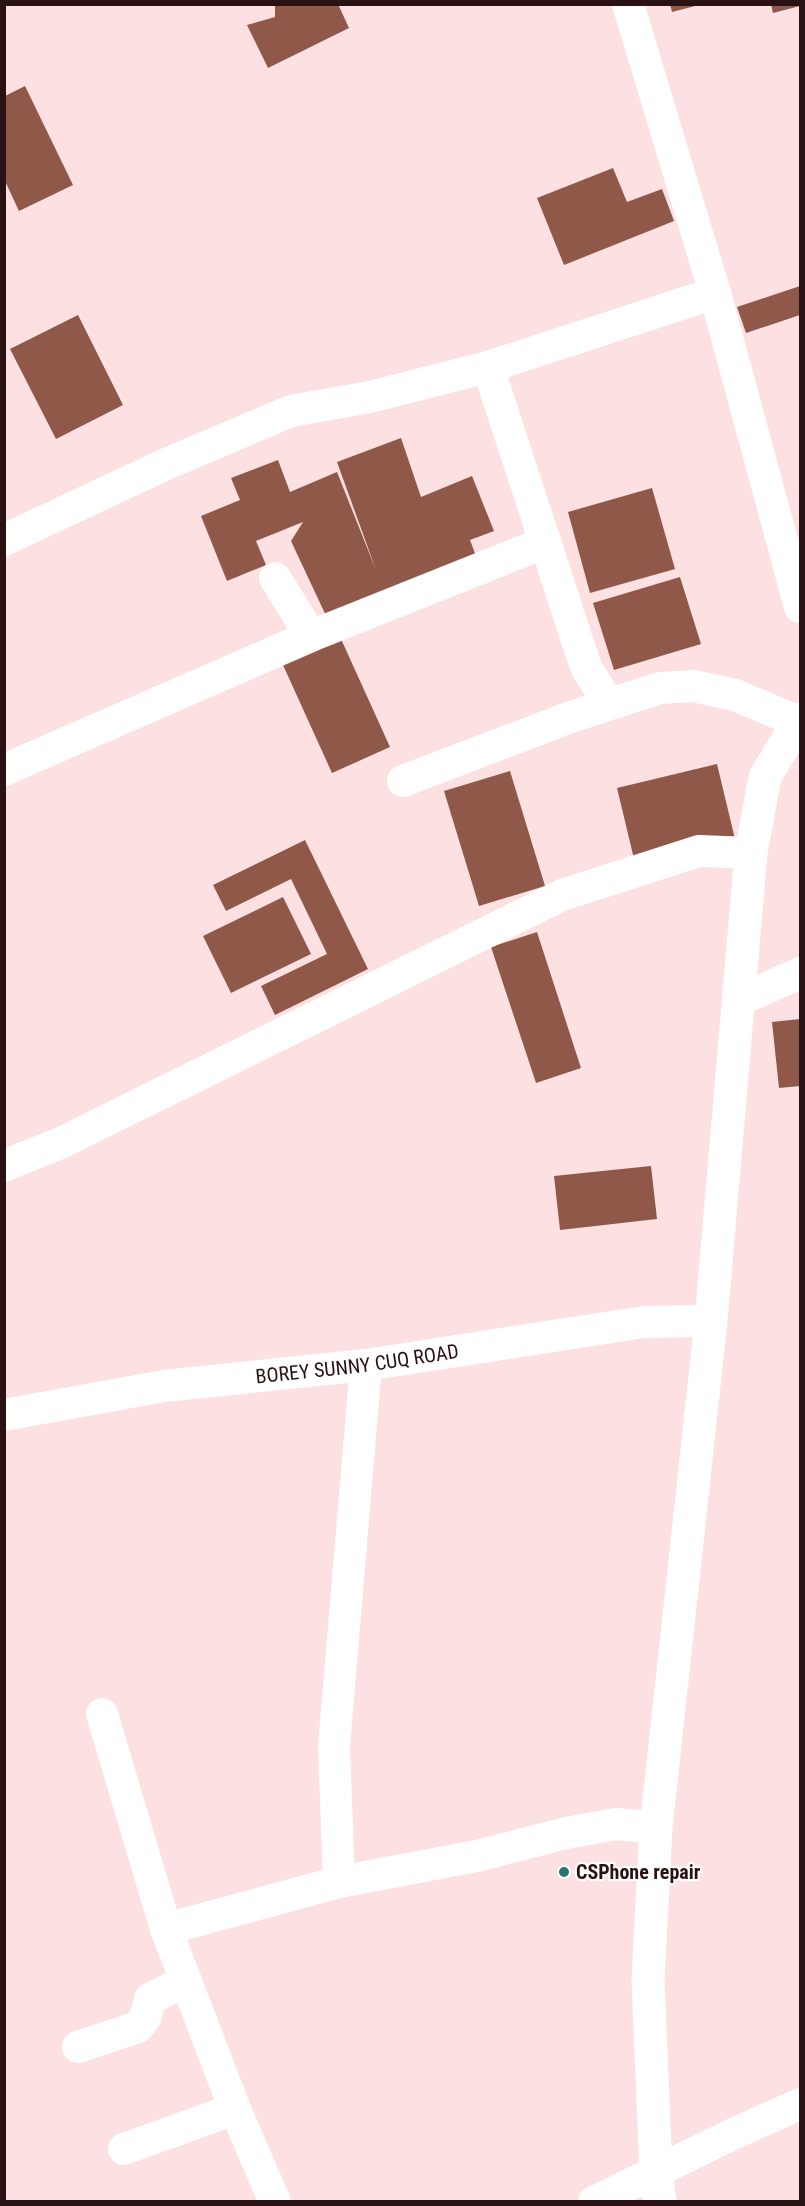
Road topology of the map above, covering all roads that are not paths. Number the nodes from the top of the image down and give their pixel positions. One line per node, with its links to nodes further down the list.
1 (628, 4): 2 (street)
2 (715, 292): 3 (street); 7 (street)
3 (488, 367): 4 (street); 5 (street)
4 (4, 540)
5 (546, 542): 8 (street); 9 (street)
6 (275, 578): 8 (street)
7 (801, 607)
8 (311, 636): 11 (street)
9 (609, 704): 10 (street); 12 (street)
10 (800, 720): 13 (street)
11 (4, 770)
12 (403, 781)
13 (751, 853): 15 (street); 16 (street)
14 (801, 973): 15 (street)
15 (738, 1001): 17 (street)
16 (4, 1166)
17 (711, 1321): 18 (street, BOREY SUNNY CUQ ROAD); 21 (street)
18 (366, 1365): 19 (street, BOREY SUNNY CUQ ROAD); 22 (street)
19 (4, 1415)
20 (102, 1714): 23 (street)
21 (656, 1828): 22 (street); 29 (street)
22 (339, 1882): 23 (street)
23 (166, 1929): 24 (street)
24 (185, 1981): 25 (street); 27 (street)
25 (78, 2047)
26 (801, 2104): 29 (street)
27 (235, 2109): 28 (street); 30 (street)
28 (124, 2149)
29 (658, 2187): 31 (street)
30 (275, 2202)
31 (594, 2202)

